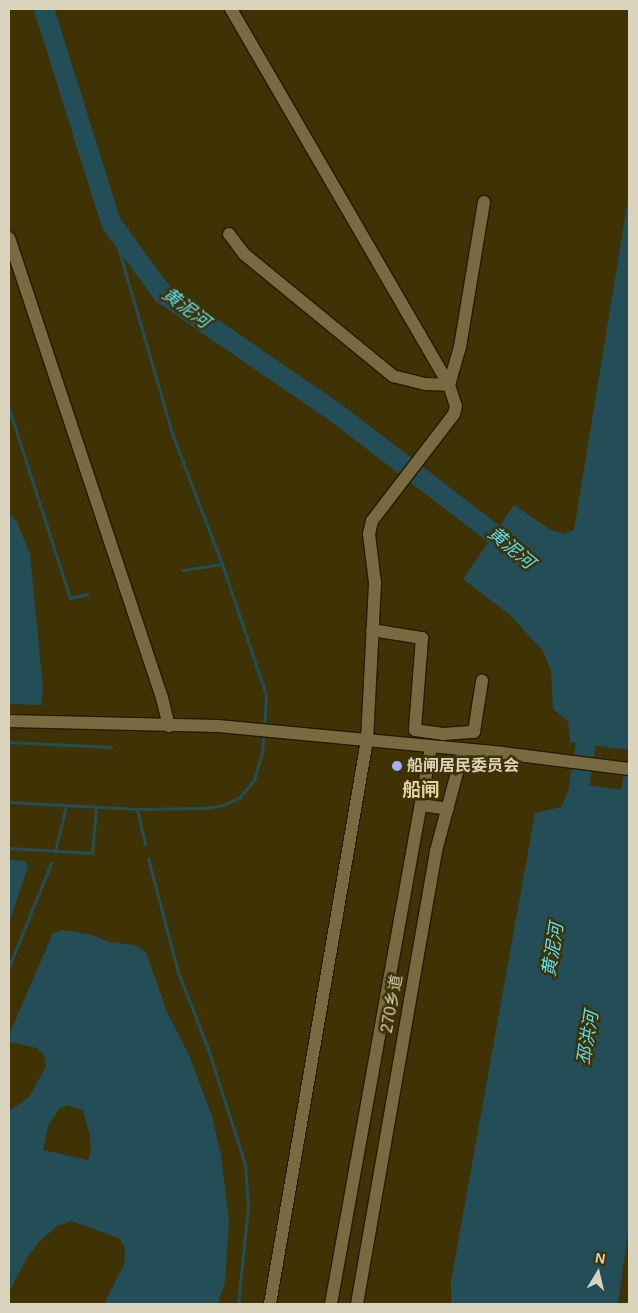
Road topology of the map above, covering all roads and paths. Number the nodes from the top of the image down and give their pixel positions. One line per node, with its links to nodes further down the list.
1 (231, 9): 5 (street)
2 (484, 202): 5 (street)
3 (229, 234): 5 (street)
4 (9, 238): 9 (street)
5 (448, 385): 6 (street)
6 (372, 630): 7 (street); 10 (street)
7 (482, 681)
8 (9, 721): 9 (street)
9 (168, 726): 10 (street)
10 (367, 740): 11 (street); 16 (street)
11 (431, 747): 12 (street); 14 (street)
12 (463, 750): 13 (street); 15 (street, 270乡道)
13 (629, 769)
14 (421, 805): 15 (street); 17 (street)
15 (448, 809): 18 (street, 270乡道)
16 (270, 1304)
17 (331, 1304)
18 (357, 1304)

